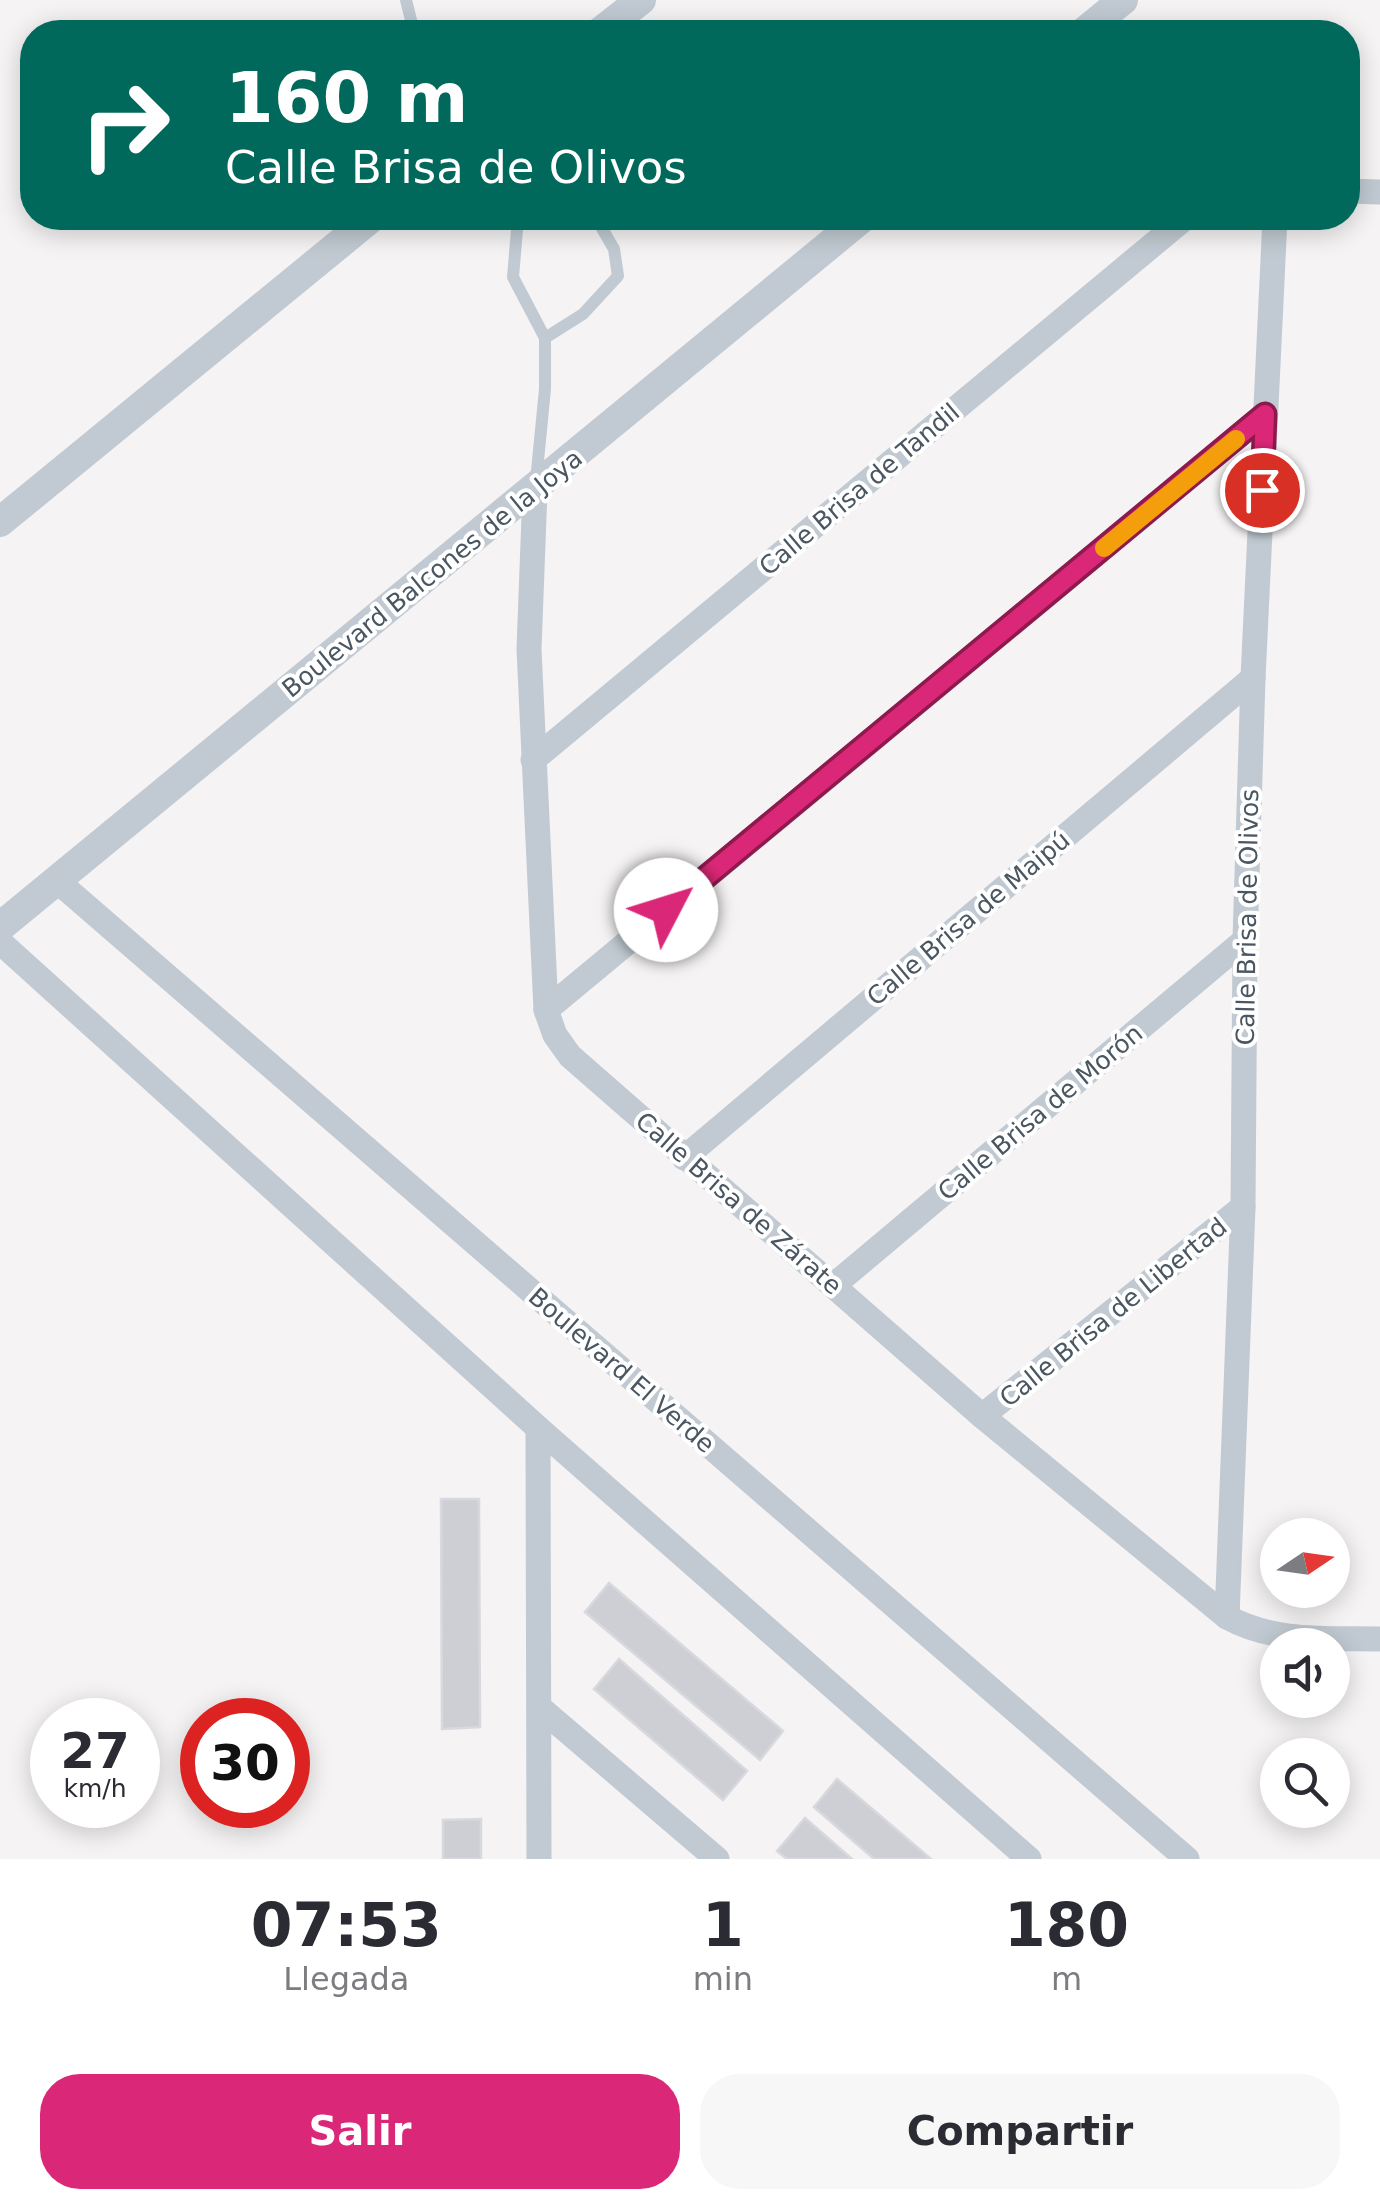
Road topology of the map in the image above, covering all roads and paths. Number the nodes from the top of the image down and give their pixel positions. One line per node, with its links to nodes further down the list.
1 (641, 0): 3 (street)
2 (1123, 0): 4 (street)
3 (615, 20)
4 (1099, 20)
5 (355, 230): 14 (street)
6 (517, 230): 11 (lane)
7 (603, 230): 11 (lane)
8 (848, 230): 13 (street, Boulevard Balcones de la Joya)
9 (1171, 230): 16 (street, Calle Brisa de Tandil)
10 (1274, 230): 12 (street, Calle Brisa de Olivos)
11 (545, 338): 13 (lane)
12 (1265, 414): 15 (street, Calle Brisa de Olivos); 21 (street)
13 (535, 490): 16 (street, Calle Brisa de Zárate); 17 (street, Boulevard Balcones de la Joya)
14 (0, 522)
15 (1253, 678): 19 (street, Calle Brisa de Olivos); 22 (street, Calle Brisa de Maipú)
16 (532, 760): 21 (street, Calle Brisa de Zárate)
17 (56, 880): 18 (street, Boulevard Balcones de la Joya); 33 (street, Boulevard El Verde)
18 (0, 927)
19 (1245, 940): 23 (street, Calle Brisa de Olivos); 24 (street, Calle Brisa de Morón)
20 (0, 942): 26 (street)
21 (546, 1010): 22 (street, Calle Brisa de Zárate)
22 (684, 1158): 24 (street, Calle Brisa de Zárate)
23 (1243, 1208): 25 (street, Calle Brisa de Libertad); 27 (street, Calle Brisa de Olivos)
24 (834, 1285): 25 (street, Calle Brisa de Zárate)
25 (982, 1416): 27 (street, Calle Brisa de Zárate)
26 (538, 1428): 29 (street); 32 (street)
27 (1227, 1617): 28 (street, Calle Brisa de Zárate)
28 (1380, 1639)
29 (539, 1707): 30 (street); 31 (street)
30 (539, 1859)
31 (717, 1859)
32 (1030, 1859)
33 (1187, 1859)

